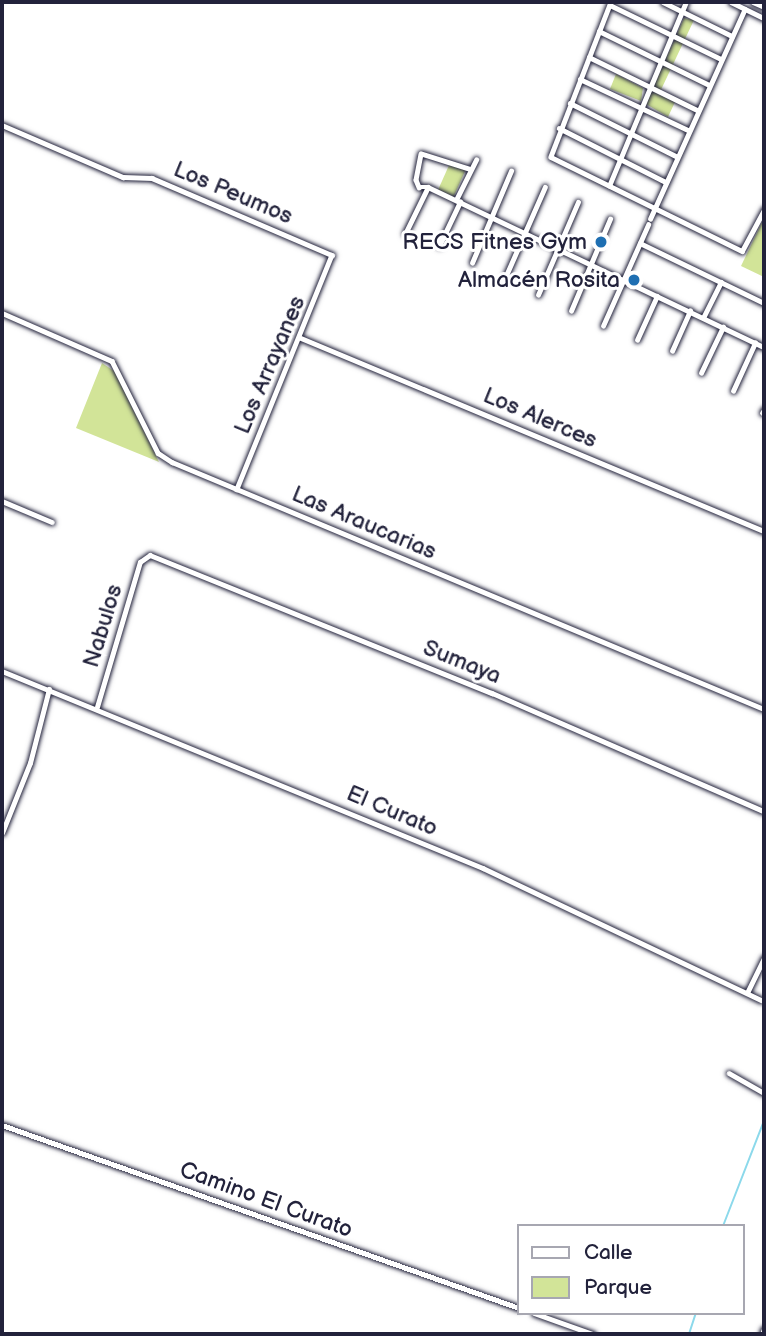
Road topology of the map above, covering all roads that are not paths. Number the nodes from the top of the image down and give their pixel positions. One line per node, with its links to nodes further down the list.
1 (663, 2): 8 (street)
2 (686, 2): 8 (street)
3 (731, 2): 7 (street)
4 (753, 2): 6 (street)
5 (611, 4): 10 (street); 11 (street)
6 (764, 7)
7 (745, 9): 9 (street); 12 (street)
8 (682, 11): 11 (street); 12 (street)
9 (764, 18)
10 (599, 31): 13 (street); 15 (street)
11 (672, 36): 14 (street); 15 (street)
12 (732, 36): 14 (street)
13 (589, 57): 16 (street); 18 (street)
14 (721, 59): 17 (street)
15 (661, 61): 17 (street); 18 (street)
16 (580, 79): 19 (street); 20 (street)
17 (709, 85): 21 (street)
18 (650, 87): 20 (street); 21 (street)
19 (570, 103): 23 (street); 25 (street)
20 (641, 108): 24 (street); 25 (street)
21 (697, 110): 24 (street)
22 (2, 125): 46 (street, Los Peumos)
23 (559, 128): 27 (street); 32 (street)
24 (688, 130): 26 (street)
25 (631, 134): 26 (street); 27 (street)
26 (676, 156): 31 (street)
27 (620, 159): 31 (street); 32 (street)
28 (476, 160): 29 (street)
29 (469, 169): 33 (street); 35 (street)
30 (512, 171): 39 (street)
31 (664, 181): 37 (street)
32 (609, 186): 37 (street)
33 (428, 187): 35 (street); 42 (street)
34 (545, 187): 41 (street)
35 (458, 201): 39 (street); 44 (street)
36 (578, 202): 45 (street)
37 (652, 207): 38 (street); 43 (street)
38 (764, 210)
39 (492, 217): 41 (street); 47 (street)
40 (610, 219): 48 (street)
41 (525, 233): 45 (street); 49 (street)
42 (405, 234)
43 (640, 243): 50 (street); 51 (street)
44 (439, 246)
45 (558, 248): 48 (street); 52 (street)
46 (332, 255): 61 (street, Los Arrayanes)
47 (472, 263)
48 (590, 264): 50 (street); 55 (street)
49 (505, 278)
50 (623, 280): 53 (street); 59 (street)
51 (721, 282): 54 (street); 58 (street)
52 (538, 295)
53 (657, 296): 56 (street); 62 (street)
54 (764, 303)
55 (570, 311)
56 (690, 311): 58 (street); 65 (street)
57 (2, 313): 68 (street, Las Araucarias)
58 (704, 318): 60 (street)
59 (603, 326)
60 (723, 327): 63 (street); 66 (street)
61 (302, 338): 68 (street, Los Arrayanes); 71 (street, Los Alerces)
62 (637, 340)
63 (755, 342): 64 (street); 67 (street)
64 (764, 347)
65 (672, 351)
66 (701, 373)
67 (733, 391)
68 (237, 489): 76 (street, Las Araucarias)
69 (2, 501): 70 (street)
70 (52, 522)
71 (764, 531)
72 (144, 556): 75 (street, Nabulos); 77 (street, Sumaya)
73 (2, 671): 74 (street, El Curato)
74 (49, 689): 75 (street, El Curato); 78 (street)
75 (97, 707): 80 (street, El Curato)
76 (764, 709)
77 (764, 811)
78 (2, 833)
79 (764, 958): 80 (street)
80 (746, 993): 81 (street, El Curato)
81 (761, 1000)
82 (729, 1073): 83 (street)
83 (764, 1093)
84 (2, 1125): 85 (street, Camino El Curato)
85 (518, 1308)
86 (540, 1315): 88 (street)
87 (764, 1329): 89 (street)
88 (593, 1334)
89 (762, 1334)

